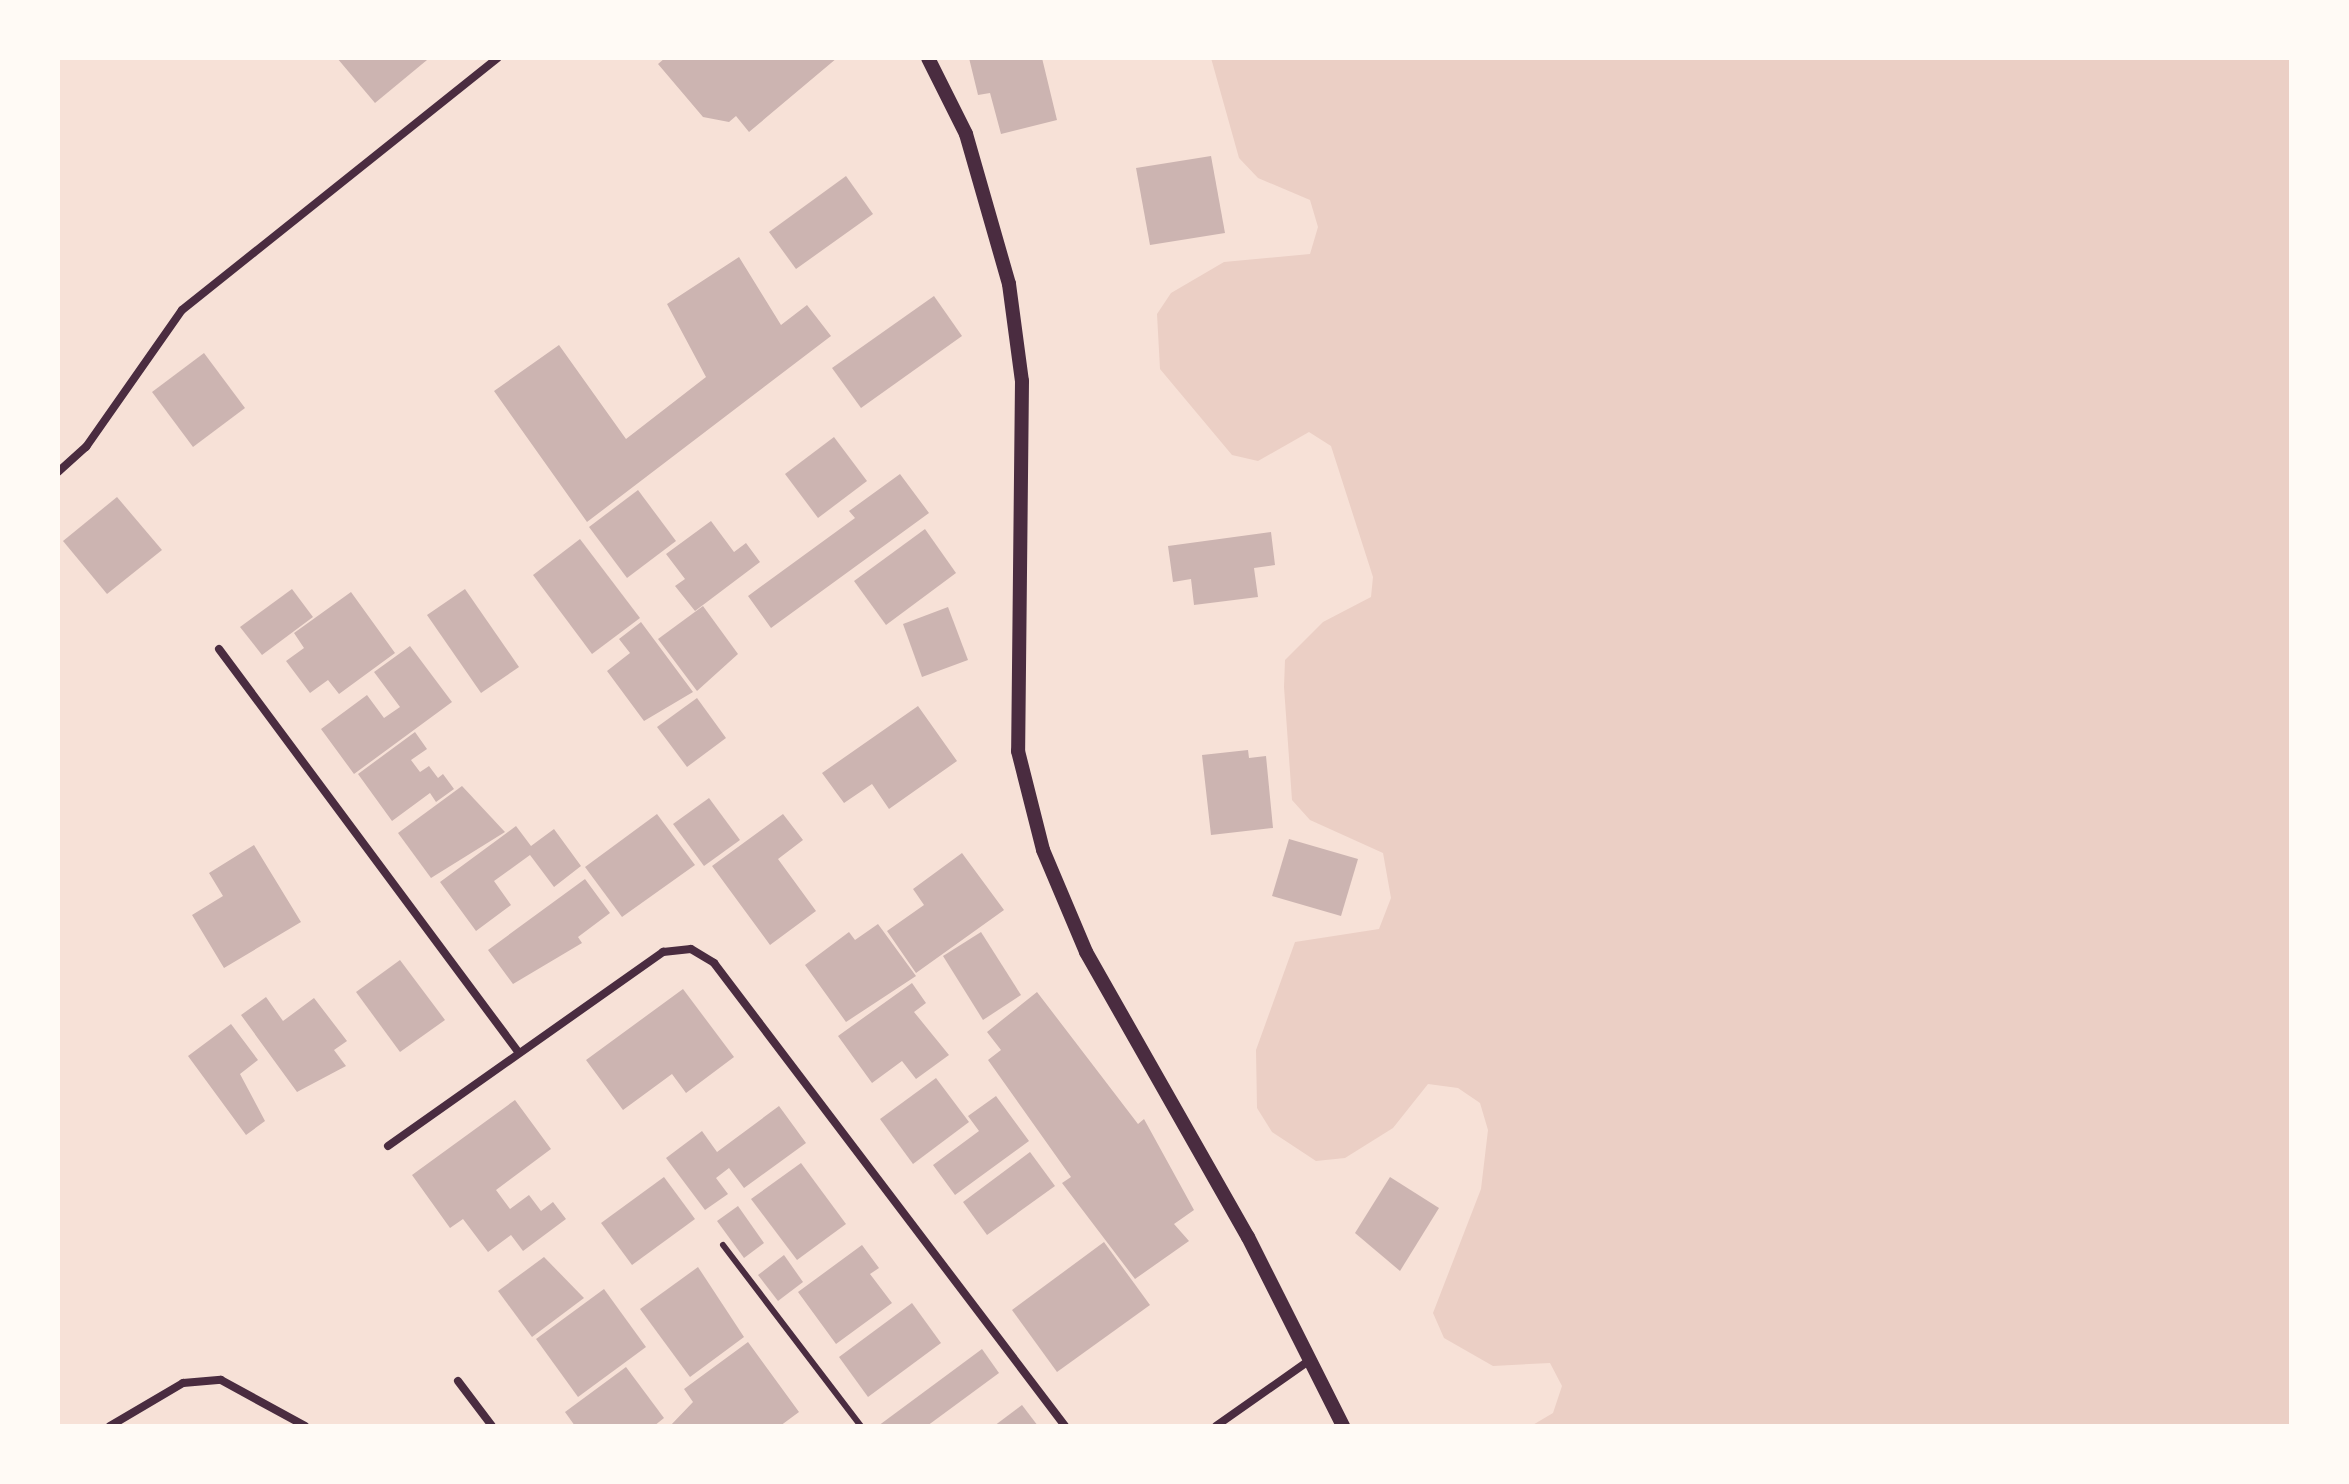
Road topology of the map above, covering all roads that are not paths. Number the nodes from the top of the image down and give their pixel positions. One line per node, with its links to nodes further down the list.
1 (498, 58): 3 (street)
2 (928, 58): 8 (street)
3 (58, 472)
4 (219, 649): 5 (street)
5 (519, 1053): 6 (street); 14 (street)
6 (388, 1146)
7 (723, 1245): 13 (lane)
8 (1311, 1360): 15 (street); 16 (street)
9 (458, 1381): 12 (street)
10 (110, 1426): 11 (street)
11 (305, 1426)
12 (492, 1426)
13 (861, 1426)
14 (1065, 1426)
15 (1216, 1426)
16 (1343, 1426)

